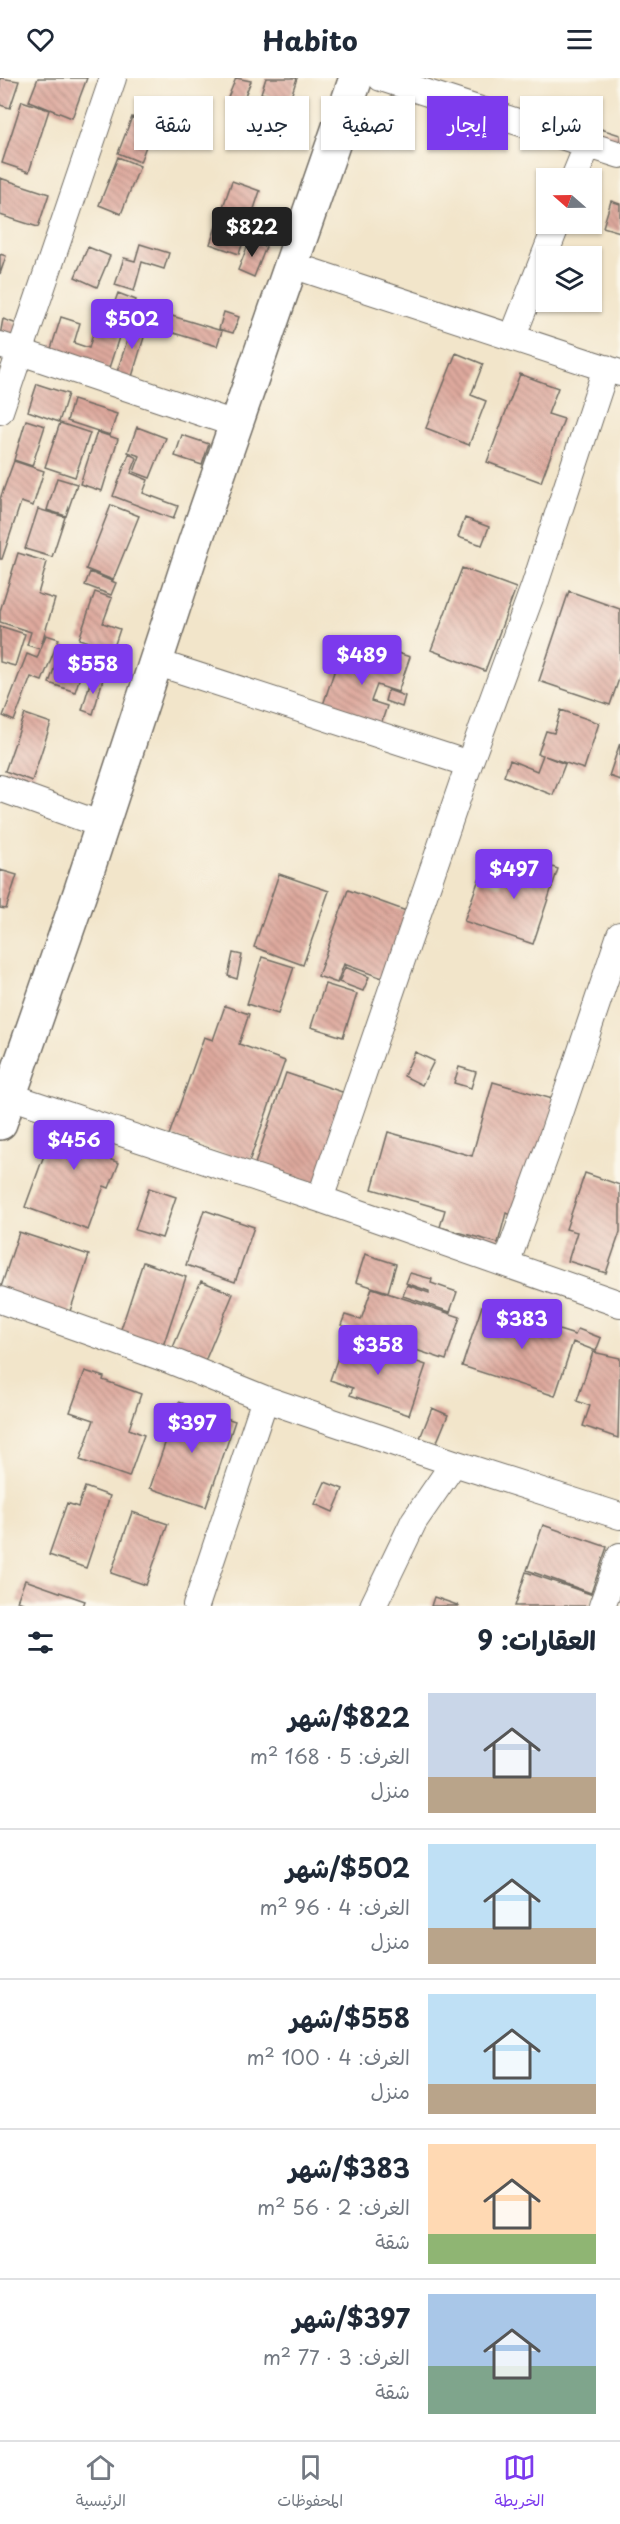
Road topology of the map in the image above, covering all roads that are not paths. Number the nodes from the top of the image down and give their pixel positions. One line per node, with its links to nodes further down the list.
1 (113, 78): 12 (street)
2 (356, 78): 10 (street)
3 (381, 78): 4 (street)
4 (520, 122)
5 (603, 149): 7 (street)
6 (586, 150): 8 (street)
7 (620, 155)
8 (578, 168)
9 (553, 234): 11 (street)
10 (292, 265): 11 (street); 15 (street)
11 (513, 336): 13 (street)
12 (10, 348): 14 (street); 15 (street)
13 (613, 370): 17 (street)
14 (0, 411)
15 (235, 424): 16 (street)
16 (155, 662): 17 (street); 19 (street)
17 (469, 764): 22 (street)
18 (0, 789): 19 (street)
19 (102, 825): 21 (street)
20 (620, 935): 23 (street)
21 (5, 1110): 22 (street)
22 (320, 1199): 23 (street)
23 (506, 1264): 25 (street)
24 (0, 1300): 26 (street)
25 (620, 1304)
26 (265, 1399): 27 (street); 30 (street)
27 (454, 1463): 28 (street); 31 (street)
28 (620, 1516)
29 (620, 1556): 32 (street)
30 (196, 1606)
31 (373, 1606)
32 (602, 1606)

